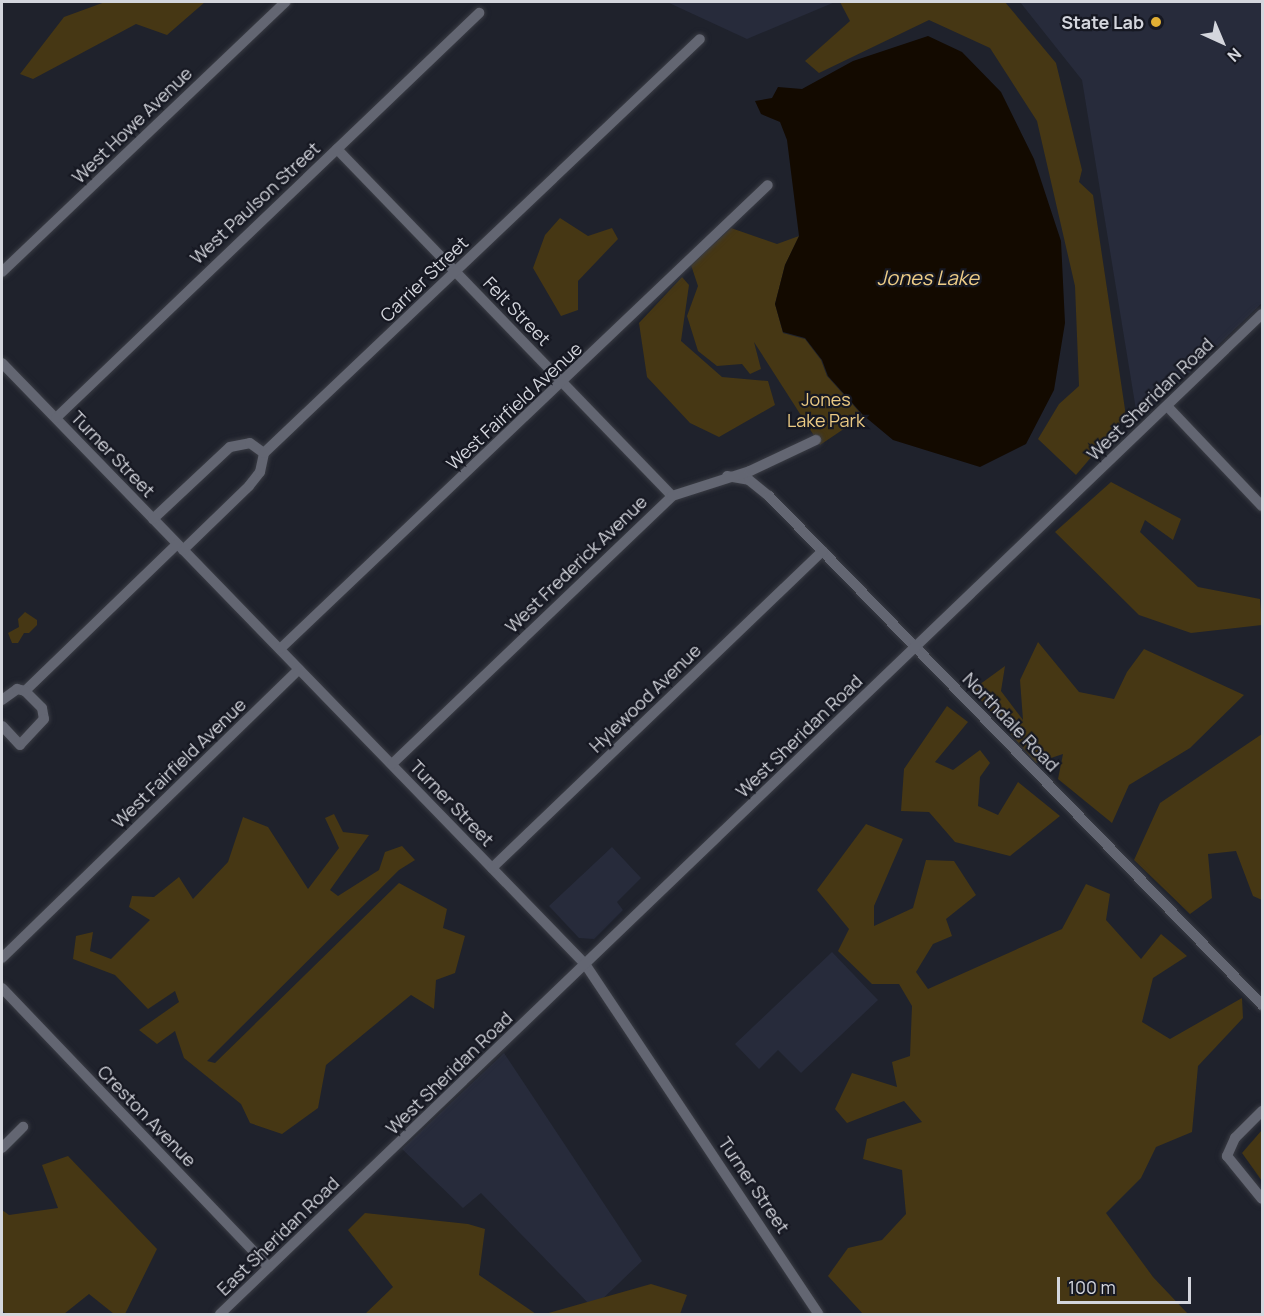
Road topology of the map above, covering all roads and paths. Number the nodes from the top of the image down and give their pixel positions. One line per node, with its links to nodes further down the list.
1 (286, 2): 7 (street, West Howe Avenue)
2 (479, 13): 4 (street, West Paulson Street)
3 (700, 39): 6 (street, Carrier Street)
4 (337, 149): 6 (street, Felt Street); 12 (street, West Paulson Street)
5 (768, 184): 10 (street, West Fairfield Avenue)
6 (455, 271): 10 (street, Felt Street); 14 (street, Carrier Street)
7 (2, 272)
8 (1263, 314): 11 (street, West Sheridan Road)
9 (2, 363): 12 (street, Turner Street)
10 (563, 382): 16 (street, Felt Street); 22 (street, West Fairfield Avenue)
11 (1167, 406): 17 (street); 21 (street, West Sheridan Road)
12 (56, 418): 18 (street, Turner Street)
13 (816, 440): 15 (street, West Frederick Avenue)
14 (264, 453): 18 (street); 19 (street, Carrier Street)
15 (727, 476): 16 (street, West Frederick Avenue); 20 (street, Northdale Road)
16 (672, 496): 27 (street, West Frederick Avenue)
17 (1263, 506)
18 (153, 519): 19 (street, Turner Street)
19 (180, 547): 22 (street, Turner Street); 24 (street, Carrier Street)
20 (822, 551): 21 (street, Northdale Road); 28 (street, Hylewood Avenue)
21 (915, 647): 30 (street, West Sheridan Road); 32 (street, Northdale Road)
22 (280, 650): 23 (street, Turner Street)
23 (299, 669): 27 (street, Turner Street); 29 (street, West Fairfield Avenue)
24 (25, 691): 25 (street); 26 (street)
25 (2, 699)
26 (2, 726)
27 (392, 764): 28 (street, Turner Street)
28 (492, 868): 30 (street, Turner Street)
29 (2, 958)
30 (585, 964): 36 (street, West Sheridan Road); 40 (street, Turner Street)
31 (2, 988): 38 (street, Creston Avenue)
32 (1263, 1005)
33 (1263, 1112): 37 (street)
34 (23, 1127): 35 (street)
35 (2, 1148)
36 (359, 1182): 38 (street, East Sheridan Road)
37 (1263, 1199)
38 (269, 1268): 39 (street, East Sheridan Road)
39 (220, 1314)
40 (818, 1314)

